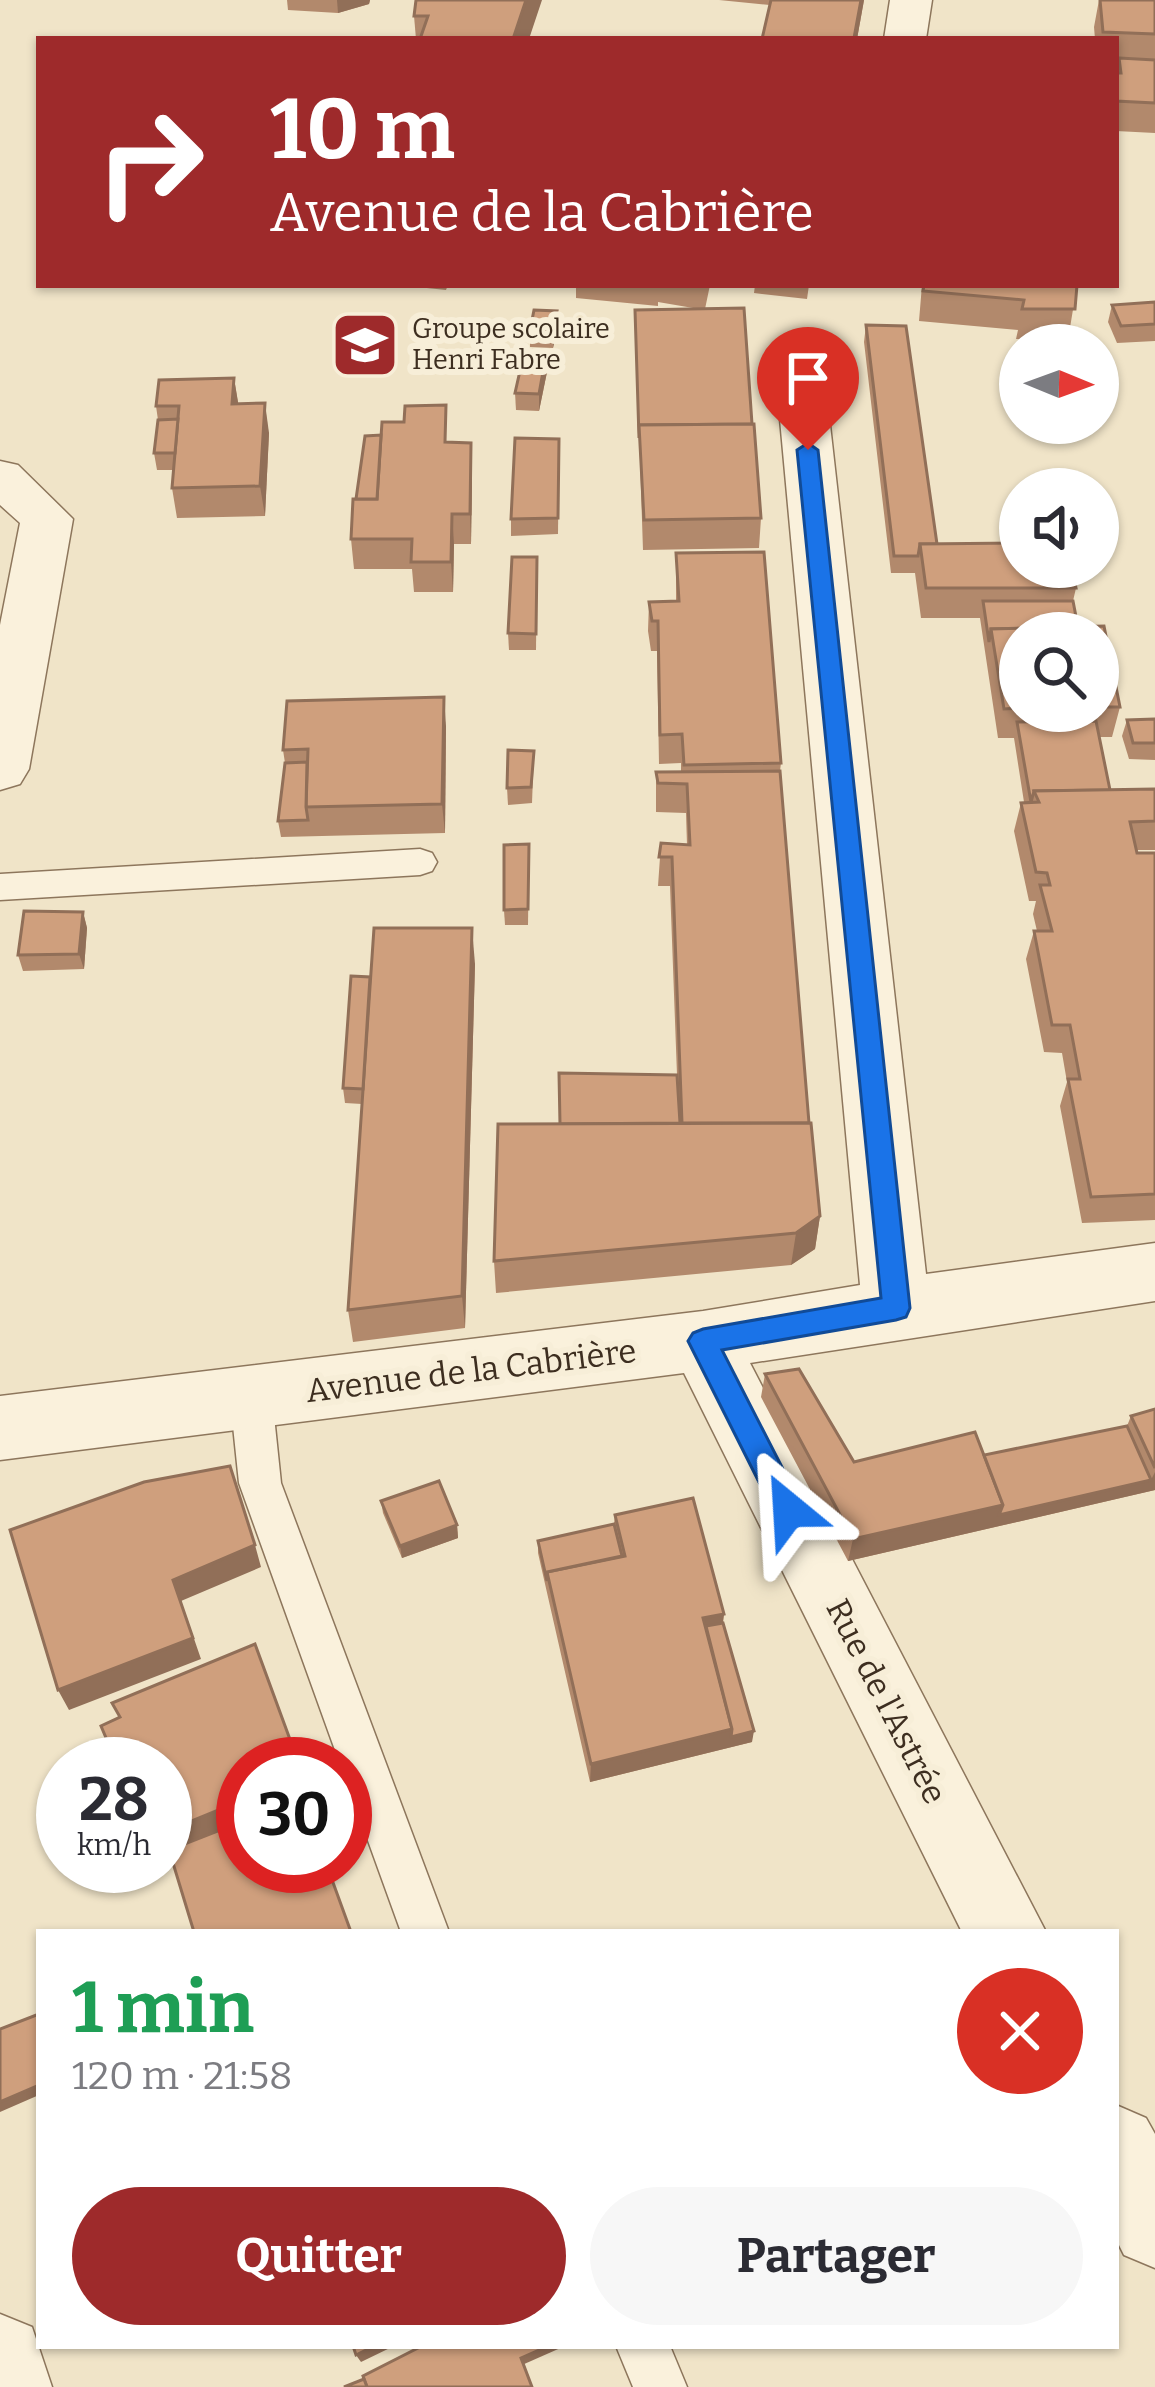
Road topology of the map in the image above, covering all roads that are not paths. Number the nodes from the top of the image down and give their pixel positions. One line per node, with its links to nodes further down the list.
1 (911, 0): 2 (street)
2 (905, 36)
3 (798, 354): 9 (street)
4 (0, 477): 5 (street)
5 (0, 769)
6 (419, 862): 7 (lane)
7 (0, 886)
8 (1155, 1272): 9 (street, Avenue de la Cabrière)
9 (896, 1308): 10 (street, Avenue de la Cabrière)
10 (703, 1341): 11 (street, Avenue de la Cabrière); 14 (street, Rue de l'Astrée)
11 (250, 1397): 12 (street, Avenue de la Cabrière); 13 (lane)
12 (0, 1428)
13 (424, 1929)
14 (1003, 1929)
15 (1119, 2154): 16 (street)
16 (1155, 2224)
17 (644, 2349): 20 (lane)
18 (0, 2359): 19 (street)
19 (7, 2387)
20 (660, 2387)

